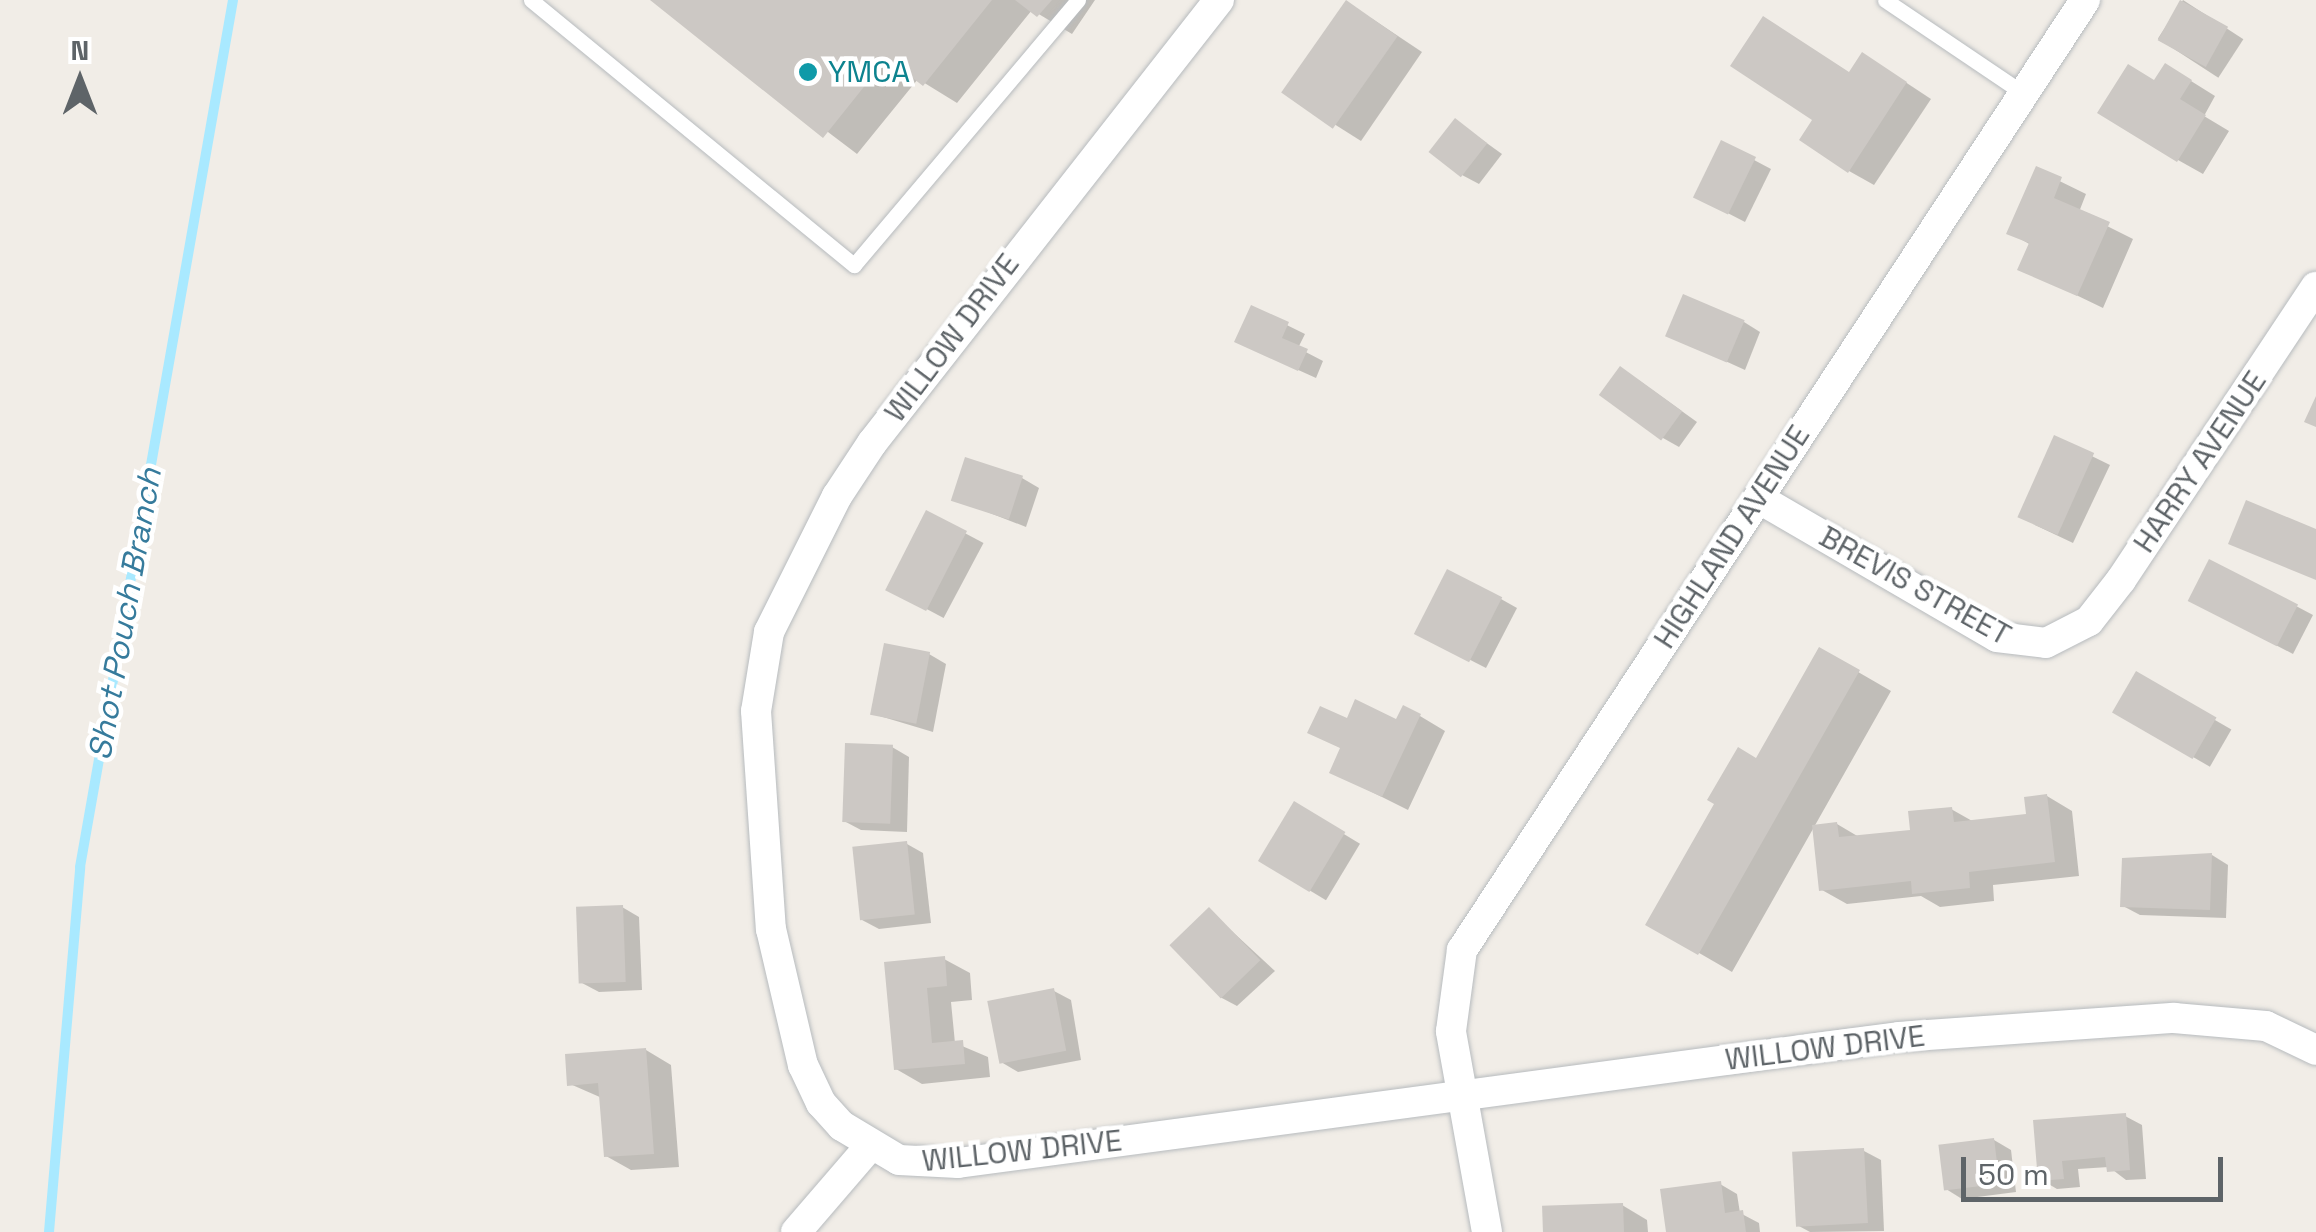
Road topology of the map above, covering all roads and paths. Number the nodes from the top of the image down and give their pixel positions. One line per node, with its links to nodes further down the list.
1 (531, 0): 2 (lane)
2 (1078, 0)
3 (1220, 0): 12 (street, WILLOW DRIVE)
4 (1885, 0): 6 (lane)
5 (2085, 0): 6 (street, HIGHLAND AVENUE)
6 (2023, 93): 8 (street, HIGHLAND AVENUE)
7 (2316, 288): 9 (street, HARRY AVENUE)
8 (1758, 498): 9 (street, BREVIS STREET); 11 (street, HIGHLAND AVENUE)
9 (2076, 628)
10 (2316, 1050): 11 (street, WILLOW DRIVE)
11 (1463, 1096): 12 (street, WILLOW DRIVE); 14 (street, HIGHLAND AVENUE)
12 (869, 1148): 13 (street)
13 (796, 1232)
14 (1488, 1232)

